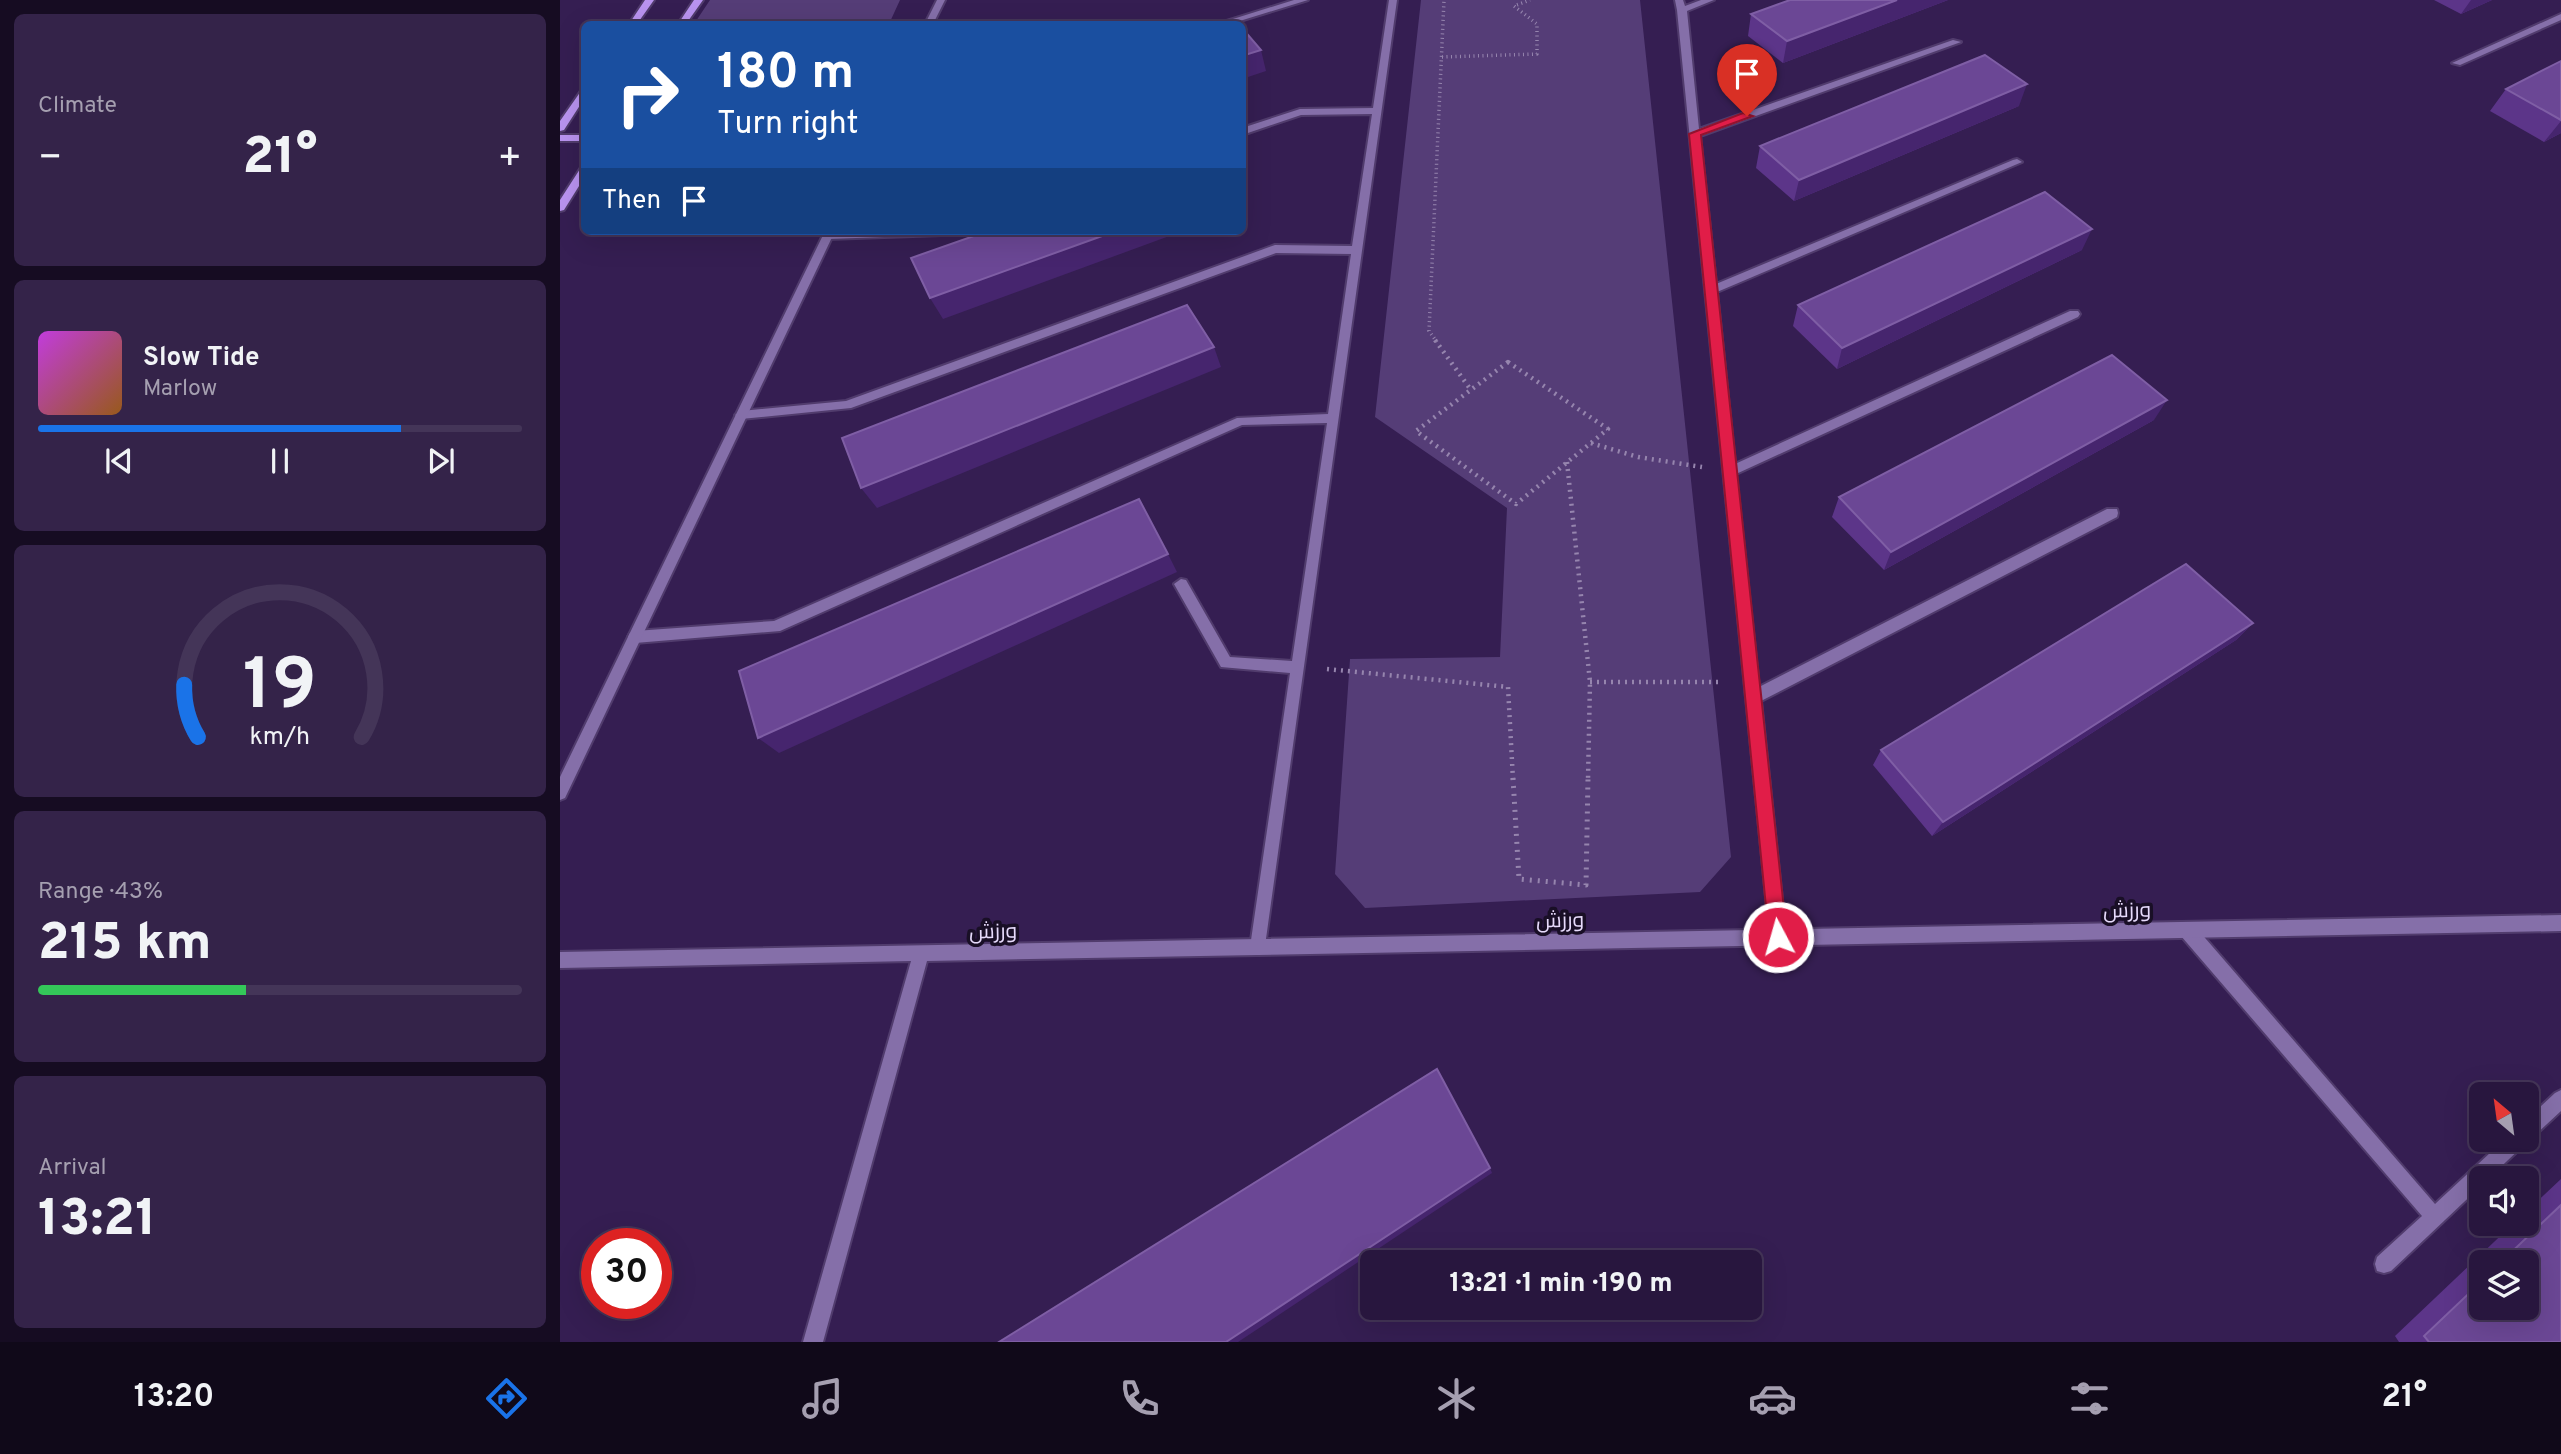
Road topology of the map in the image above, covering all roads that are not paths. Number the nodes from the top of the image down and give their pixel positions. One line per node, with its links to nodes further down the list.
1 (650, 0): 9 (main road)
2 (699, 0): 10 (main road)
3 (941, 0): 11 (street)
4 (1304, 0): 12 (street)
5 (1393, 0): 16 (street)
6 (1710, 0): 7 (street)
7 (1680, 5): 19 (street)
8 (2561, 17): 14 (street)
9 (635, 21)
10 (684, 21)
11 (930, 21)
12 (1232, 21)
13 (1956, 43): 19 (street)
14 (2457, 63)
15 (581, 97): 17 (main road)
16 (1377, 111): 18 (street); 26 (street)
17 (560, 128)
18 (1246, 131)
19 (1695, 134): 27 (street)
20 (560, 138): 21 (main road)
21 (581, 138)
22 (2017, 162): 27 (street)
23 (581, 176): 24 (main road)
24 (560, 208)
25 (828, 235): 29 (street)
26 (1357, 250): 29 (street); 30 (street)
27 (1711, 290): 31 (street)
28 (2074, 314): 31 (street)
29 (741, 415): 34 (street)
30 (1334, 418): 34 (street); 35 (street)
31 (1730, 472): 36 (street)
32 (2112, 513): 36 (street)
33 (1181, 584): 35 (street)
34 (635, 637): 37 (street)
35 (1298, 667): 41 (street)
36 (1753, 690): 40 (street)
37 (560, 793)
38 (2561, 923): 39 (street, ورزش)
39 (2187, 930): 40 (street, ورزش); 47 (street)
40 (1778, 937): 41 (street, ورزش)
41 (1258, 947): 42 (street, ورزش)
42 (921, 954): 43 (street, ورزش); 49 (street)
43 (560, 960)
44 (2561, 1099): 45 (street)
45 (2539, 1119)
46 (2504, 1152): 47 (street)
47 (2434, 1217): 48 (street)
48 (2384, 1264)
49 (813, 1342)

